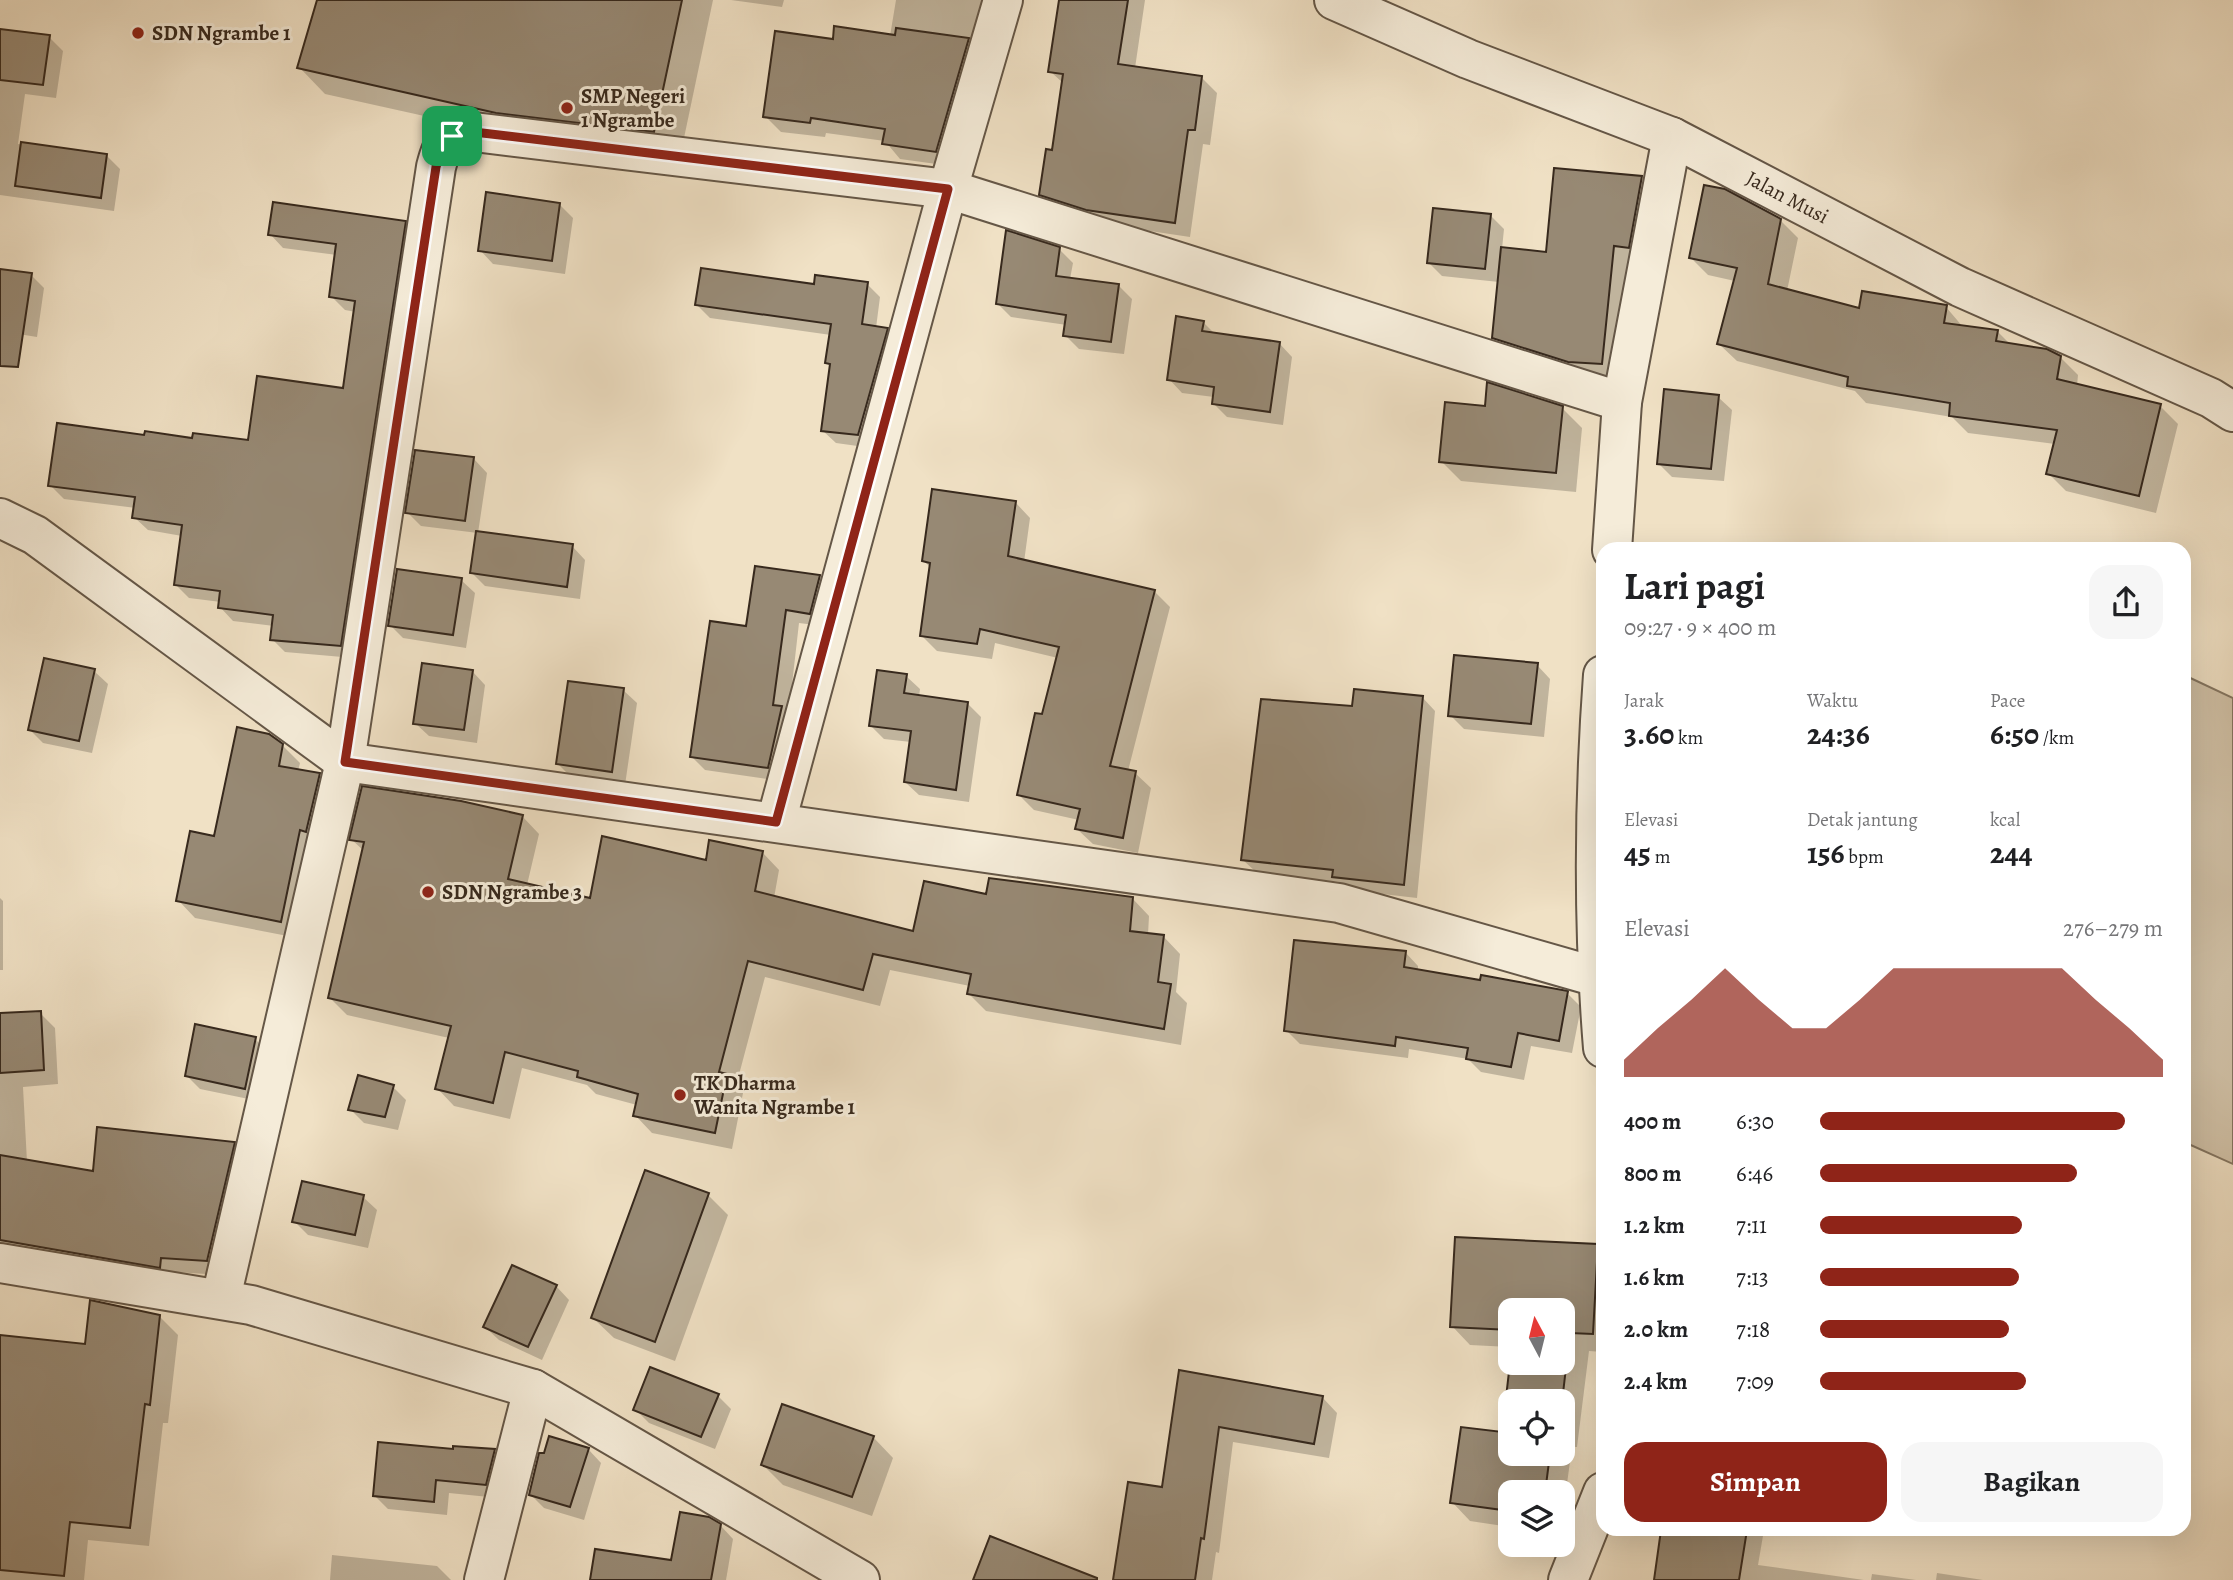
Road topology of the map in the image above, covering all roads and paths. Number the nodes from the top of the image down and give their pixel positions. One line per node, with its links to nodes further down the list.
1 (1003, 0): 4 (street)
2 (1334, 0): 3 (street, Jalan Musi)
3 (1672, 137): 5 (street); 6 (street, Jalan Musi)
4 (948, 189): 5 (street); 9 (street); 10 (street)
5 (1622, 402): 8 (street)
6 (2233, 412)
7 (0, 518): 9 (street)
8 (1613, 542)
9 (345, 762): 10 (street); 13 (street)
10 (776, 822): 11 (street)
11 (1596, 978)
12 (0, 1263): 13 (street)
13 (221, 1298): 14 (street)
14 (533, 1389): 16 (street); 17 (street)
15 (1596, 1510): 18 (street)
16 (484, 1580)
17 (860, 1580)
18 (1568, 1580)

